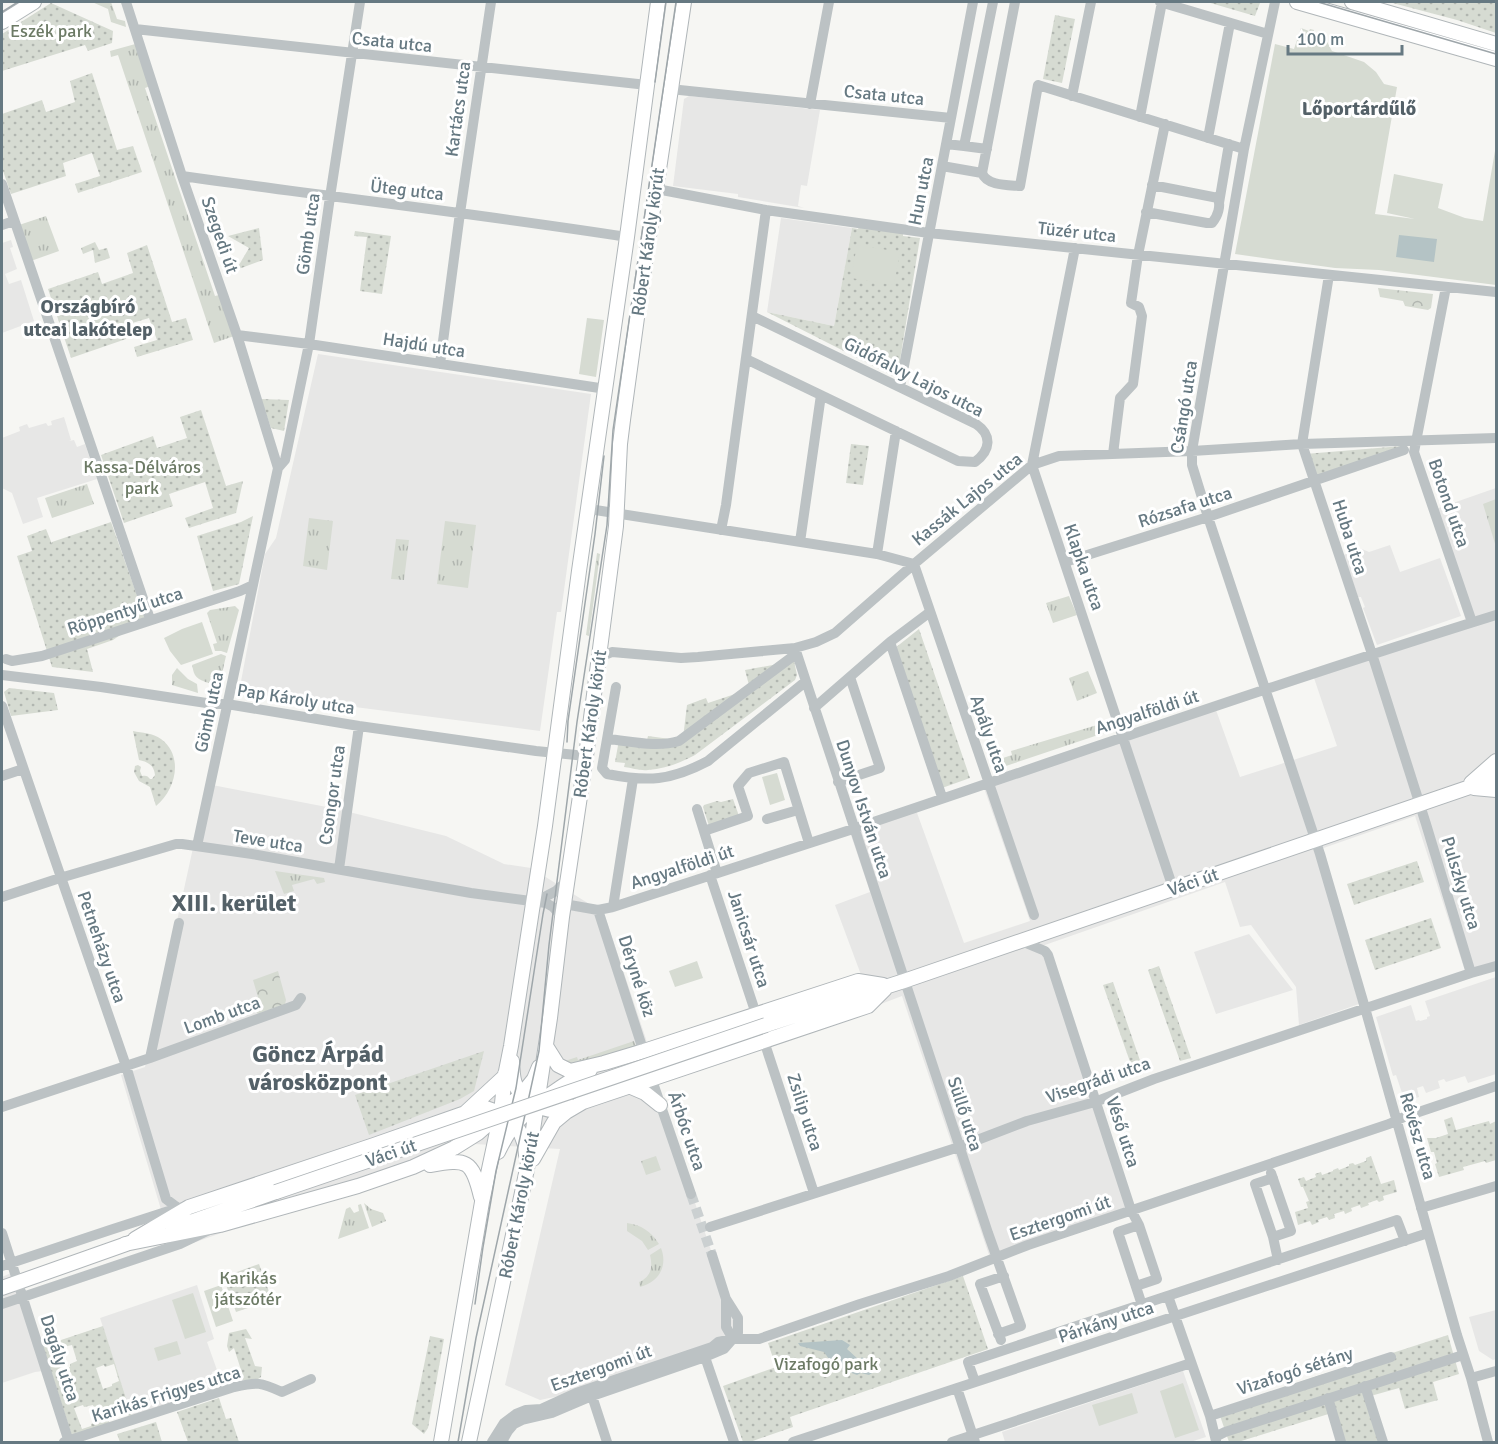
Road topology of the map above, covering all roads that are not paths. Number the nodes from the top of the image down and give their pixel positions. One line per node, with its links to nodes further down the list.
1 (34, 2): 17 (main road)
2 (126, 2): 20 (street, Szegedi út)
3 (360, 2): 23 (street, Gömb utca)
4 (490, 2): 25 (street, Kartács utca)
5 (658, 2): 26 (main road, Róbert Károly körút)
6 (684, 2): 27 (main road, Róbert Károly körút)
7 (829, 2): 29 (street)
8 (973, 2): 31 (street, Hun utca)
9 (993, 2): 36 (street)
10 (1015, 2): 37 (street)
11 (1091, 2): 28 (street)
12 (1161, 2): 18 (street); 30 (street)
13 (1275, 2): 21 (street, Csángó utca)
14 (1297, 2): 19 (main road)
15 (1352, 2): 16 (main road)
16 (1381, 6): 19 (street); 22 (main road)
17 (2, 21)
18 (1230, 23): 21 (street); 33 (street)
19 (1378, 25): 24 (main road)
20 (135, 29): 23 (street, Csata utca); 41 (street, Szegedi út)
21 (1268, 34): 38 (street, Csángó utca)
22 (1497, 44)
23 (353, 54): 25 (street, Csata utca); 45 (street, Gömb utca)
24 (1497, 59)
25 (481, 68): 26 (street, Csata utca); 49 (street, Kartács utca)
26 (647, 85): 53 (main road, Róbert Károly körút)
27 (670, 89): 29 (street, Csata utca); 44 (main road, Róbert Károly körút)
28 (1072, 96): 30 (street); 40 (street)
29 (810, 104): 31 (street, Csata utca)
30 (1140, 117): 32 (street)
31 (951, 118): 34 (street, Hun utca)
32 (1165, 124): 33 (street); 43 (street)
33 (1208, 138): 35 (street)
34 (946, 144): 36 (street); 39 (street, Hun utca)
35 (1229, 144): 38 (street); 46 (street)
36 (964, 146): 37 (street)
37 (987, 149): 40 (street)
38 (1244, 149): 56 (street, Csángó utca)
39 (942, 166): 40 (street); 52 (street, Hun utca)
40 (982, 173)
41 (182, 176): 45 (street, Üteg utca); 61 (street, Szegedi út)
42 (2, 184): 50 (street)
43 (1152, 185): 46 (street); 48 (street)
44 (656, 193): 47 (street, Tüzér utca); 79 (main road, Róbert Károly körút)
45 (330, 197): 49 (street, Üteg utca); 62 (street, Gömb utca)
46 (1220, 203): 48 (street)
47 (766, 210): 52 (street, Tüzér utca); 60 (street)
48 (1146, 212): 55 (street)
49 (460, 213): 53 (street, Üteg utca); 64 (street, Kartács utca)
50 (14, 221): 51 (street); 89 (street)
51 (2, 225)
52 (929, 233): 54 (street, Tüzér utca); 65 (street, Hun utca)
53 (627, 237): 66 (main road, Róbert Károly körút)
54 (1075, 248): 55 (street, Tüzér utca); 75 (street, Klapka utca)
55 (1138, 255): 56 (street, Tüzér utca); 74 (street)
56 (1225, 264): 57 (street, Tüzér utca); 73 (street, Csángó utca)
57 (1329, 275): 58 (street, Tüzér utca); 71 (street, Huba utca)
58 (1446, 287): 59 (street, Tüzér utca); 70 (street, Botond utca)
59 (1497, 292)
60 (752, 316): 63 (street); 65 (street, Gidófalvy Lajos utca)
61 (237, 335): 62 (street, Hajdú utca); 76 (street, Szegedi út)
62 (309, 344): 64 (street, Hajdú utca); 76 (street, Gömb utca)
63 (746, 359): 67 (street, Gidófalvy Lajos utca); 81 (street)
64 (440, 364): 66 (street, Hajdú utca)
65 (900, 387): 68 (street, Gidófalvy Lajos utca)
66 (606, 389): 78 (main road, Róbert Károly körút)
67 (821, 395): 68 (street, Gidófalvy Lajos utca); 82 (street)
68 (896, 431): 83 (street)
69 (1497, 438): 70 (street, Kassák Lajos utca)
70 (1416, 440): 71 (street, Kassák Lajos utca); 90 (street, Botond utca)
71 (1302, 444): 73 (street, Kassák Lajos utca); 77 (street, Huba utca)
72 (1404, 450): 77 (street, Rózsafa utca)
73 (1192, 451): 74 (street, Kassák Lajos utca); 80 (street, Csángó utca)
74 (1113, 454): 75 (street, Kassák Lajos utca)
75 (1032, 465): 84 (street, Klapka utca); 85 (street, Kassák Lajos utca)
76 (277, 474): 86 (street, Gömb utca)
77 (1314, 480): 80 (street, Rózsafa utca); 93 (street, Huba utca)
78 (589, 509): 79 (street); 107 (main road, Róbert Károly körút)
79 (618, 513): 81 (street); 95 (main road, Róbert Károly körút)
80 (1208, 517): 84 (street, Rózsafa utca); 100 (street, Csángó utca)
81 (721, 530): 82 (street)
82 (800, 542): 83 (street)
83 (877, 554): 85 (street)
84 (1065, 562): 105 (street, Klapka utca)
85 (914, 564): 87 (street, Apály utca); 92 (street, Kassák Lajos utca)
86 (253, 585): 89 (street, Röppentyű utca); 101 (street, Gömb utca)
87 (930, 612): 91 (street); 115 (street, Apály utca)
88 (1497, 615): 90 (street, Angyalföldi út)
89 (150, 620): 94 (street, Röppentyű utca)
90 (1472, 622): 93 (street, Angyalföldi út)
91 (890, 642): 97 (street); 118 (street)
92 (796, 651): 95 (street, Kassák Lajos utca); 98 (street, Dunyov István utca); 106 (street)
93 (1372, 654): 100 (street, Angyalföldi út); 119 (street, Huba utca)
94 (6, 659)
95 (599, 660): 108 (main road, Róbert Károly körút)
96 (2, 675): 101 (street, Pap Károly utca)
97 (850, 677): 103 (street); 114 (street)
98 (805, 682): 103 (street, Dunyov István utca); 113 (street)
99 (616, 687): 106 (street)
100 (1266, 690): 105 (street, Angyalföldi út); 125 (street, Csángó utca)
101 (227, 704): 104 (street, Pap Károly utca); 127 (street, Gömb utca)
102 (2, 706): 110 (street, Petneházy utca)
103 (814, 708): 114 (street, Dunyov István utca)
104 (359, 726): 107 (street, Pap Károly utca); 128 (street, Csongor utca)
105 (1123, 737): 115 (street, Angyalföldi út); 132 (street, Klapka utca)
106 (607, 739): 113 (street)
107 (555, 753): 108 (street, Pap Károly utca); 134 (main road, Róbert Károly körút)
108 (586, 756): 131 (main road, Róbert Károly körút)
109 (1497, 761): 116 (main road)
110 (23, 769): 111 (street); 130 (street, Petneházy utca)
111 (2, 776)
112 (1497, 778): 116 (main road, Váci út)
113 (633, 779): 135 (street)
114 (838, 782): 123 (street, Dunyov István utca)
115 (988, 782): 118 (street, Angyalföldi út); 138 (street, Apály utca)
116 (1466, 788): 117 (main road); 119 (main road, Váci út)
117 (1497, 790)
118 (942, 798): 123 (street, Angyalföldi út)
119 (1419, 803): 125 (main road, Váci út); 142 (street, Pulszky utca)
120 (697, 809): 124 (street, Janicsár utca)
121 (798, 810): 122 (street); 124 (street, Angyalföldi út); 126 (street, Angyalföldi út)
122 (767, 819)
123 (853, 829): 126 (street, Angyalföldi út); 143 (street, Dunyov István utca)
124 (704, 831): 129 (street, Janicsár utca)
125 (1315, 839): 132 (main road, Váci út); 146 (street, Révész utca)
126 (809, 843): 129 (street, Angyalföldi út)
127 (197, 846): 128 (street, Teve utca); 130 (street, Teve utca)
128 (339, 869): 134 (street, Teve utca)
129 (714, 874): 135 (street, Angyalföldi út); 147 (street, Janicsár utca)
130 (60, 878): 133 (street, Teve utca); 155 (street, Petneházy utca)
131 (568, 880): 134 (street); 136 (main road, Róbert Károly körút)
132 (1173, 888): 140 (main road, Váci út)
133 (2, 897)
134 (534, 902): 136 (street, Teve utca); 149 (main road, Róbert Károly körút)
135 (613, 907): 137 (street, Angyalföldi út)
136 (563, 910): 137 (street, Angyalföldi út); 150 (main road, Róbert Károly körút)
137 (598, 910): 152 (street, Déryné köz)
138 (1034, 915)
139 (178, 923): 153 (street, Lomb utca)
140 (1021, 941): 143 (main road, Váci út); 163 (street, Véső utca)
141 (1497, 966): 142 (street, Visegrádi utca)
142 (1471, 973): 146 (street, Visegrádi utca)
143 (904, 981): 144 (main road, Váci út); 172 (street, Süllő utca)
144 (888, 985): 147 (main road, Váci út); 148 (main road); 193 (main road, Váci út, bridge)
145 (301, 998): 153 (street, Lomb utca)
146 (1365, 1008): 163 (street, Visegrádi utca); 169 (street, Révész utca)
147 (756, 1014): 151 (main road, Váci út)
148 (764, 1041): 156 (main road); 178 (street, Zsilip utca)
149 (511, 1046): 157 (main road, Róbert Károly körút); 161 (main road)
150 (546, 1046): 154 (main road); 161 (main road); 164 (main road, Róbert Károly körút)
151 (658, 1046): 152 (main road, Váci út); 156 (street)
152 (644, 1051): 154 (main road, Váci út); 158 (street, Déryné köz)
153 (150, 1058): 155 (street, Lomb utca)
154 (604, 1063): 164 (main road)
155 (126, 1066): 166 (street, Lomb utca); 180 (street, Petneházy utca)
156 (668, 1074): 158 (main road)
157 (505, 1076): 167 (main road); 168 (main road, Róbert Károly körút)
158 (651, 1080): 160 (main road); 165 (street, Árbóc utca)
159 (1497, 1086): 169 (street, Esztergomi út)
160 (631, 1087): 162 (main road); 165 (main road)
161 (522, 1094): 164 (main road); 168 (main road)
162 (583, 1102): 164 (main road); 175 (main road)
163 (1095, 1102): 172 (street, Visegrádi utca); 184 (street, Véső utca)
164 (537, 1105): 170 (main road); 175 (main road, Róbert Károly körút)
165 (660, 1105): 179 (street, Árbóc utca)
166 (2, 1107)
167 (465, 1113): 168 (main road); 171 (main road, Váci út)
168 (501, 1113): 170 (main road); 174 (main road); 181 (main road, Róbert Károly körút)
169 (1396, 1121): 173 (street, Esztergomi út); 183 (street, Révész utca)
170 (514, 1124): 175 (main road); 181 (main road)
171 (429, 1126): 174 (main road); 182 (main road, Váci út)
172 (959, 1147): 178 (street, Visegrádi utca); 195 (street, Süllő utca)
173 (1269, 1165): 176 (street); 184 (street, Esztergomi út)
174 (413, 1167): 181 (main road); 186 (main road, Váci út)
175 (527, 1169): 224 (main road, Róbert Károly körút)
176 (1273, 1178): 191 (street); 191 (street)
177 (1497, 1186): 183 (street)
178 (814, 1193): 188 (street, Visegrádi utca)
179 (691, 1194)
180 (166, 1199): 182 (street); 185 (street, Petneházy utca)
181 (482, 1202): 223 (main road, Róbert Károly körút)
182 (183, 1208): 185 (street, Váci út); 193 (main road, Váci út)
183 (1421, 1208): 190 (street, Révész utca)
184 (1131, 1210): 187 (street, Véső utca); 195 (street, Esztergomi út)
185 (163, 1212): 197 (street, Váci út)
186 (220, 1225): 193 (main road, Váci út); 203 (street, Váci út)
187 (1139, 1225): 200 (street, Véső utca); 200 (street, Esztergomi út)
188 (710, 1227)
189 (2, 1233): 197 (street, Dagály utca)
190 (1428, 1233): 192 (street, Párkány utca); 210 (street, Révész utca)
191 (1273, 1238): 196 (street)
192 (1404, 1241): 196 (street); 206 (street, Párkány utca)
193 (125, 1244): 199 (main road, Váci út)
194 (712, 1255): 208 (street)
195 (996, 1258): 198 (street, Süllő utca); 208 (street, Esztergomi út)
196 (1278, 1260): 202 (street)
197 (6, 1265): 199 (street, Dagály utca)
198 (1004, 1276): 207 (street, Süllő utca); 207 (street)
199 (18, 1283): 201 (main road, Váci út); 203 (street, Dagály utca)
200 (1136, 1286): 205 (street, Esztergomi út)
201 (2, 1288)
202 (1168, 1296): 205 (street); 206 (street)
203 (23, 1297): 204 (street, Váci út); 228 (street, Dagály utca)
204 (2, 1304)
205 (1142, 1305): 209 (street)
206 (1175, 1317): 213 (street); 217 (street, Párkány utca)
207 (998, 1334): 209 (street)
208 (733, 1339): 211 (street, Esztergomi út); 229 (street, Esztergomi út)
209 (1004, 1349): 217 (street)
210 (1463, 1355): 215 (street, Révész utca); 218 (street)
211 (705, 1357): 220 (street, Esztergomi út); 232 (street)
212 (1391, 1357): 222 (street, Vizafogó sétány)
213 (1191, 1363): 222 (street); 226 (street)
214 (1497, 1371): 215 (street)
215 (1471, 1378): 237 (street, Révész utca)
216 (311, 1379): 228 (street, Karikás Frigyes utca)
217 (975, 1382): 219 (street, Párkány utca)
218 (1365, 1386): 221 (street); 236 (street)
219 (957, 1388): 225 (street, Párkány utca); 226 (street)
220 (592, 1396): 230 (street, Esztergomi út); 231 (street, Esztergomi út)
221 (1328, 1398): 227 (street); 235 (street)
222 (1210, 1416): 227 (street)
223 (442, 1439)
224 (470, 1439)
225 (813, 1439): 233 (street, Párkány utca)
226 (974, 1439): 234 (street)
227 (1216, 1441)
228 (67, 1442)
229 (492, 1442)
230 (503, 1443)
231 (607, 1443)
232 (734, 1443)
233 (793, 1443)
234 (952, 1443)
235 (1341, 1443)
236 (1383, 1443)
237 (1488, 1443)

